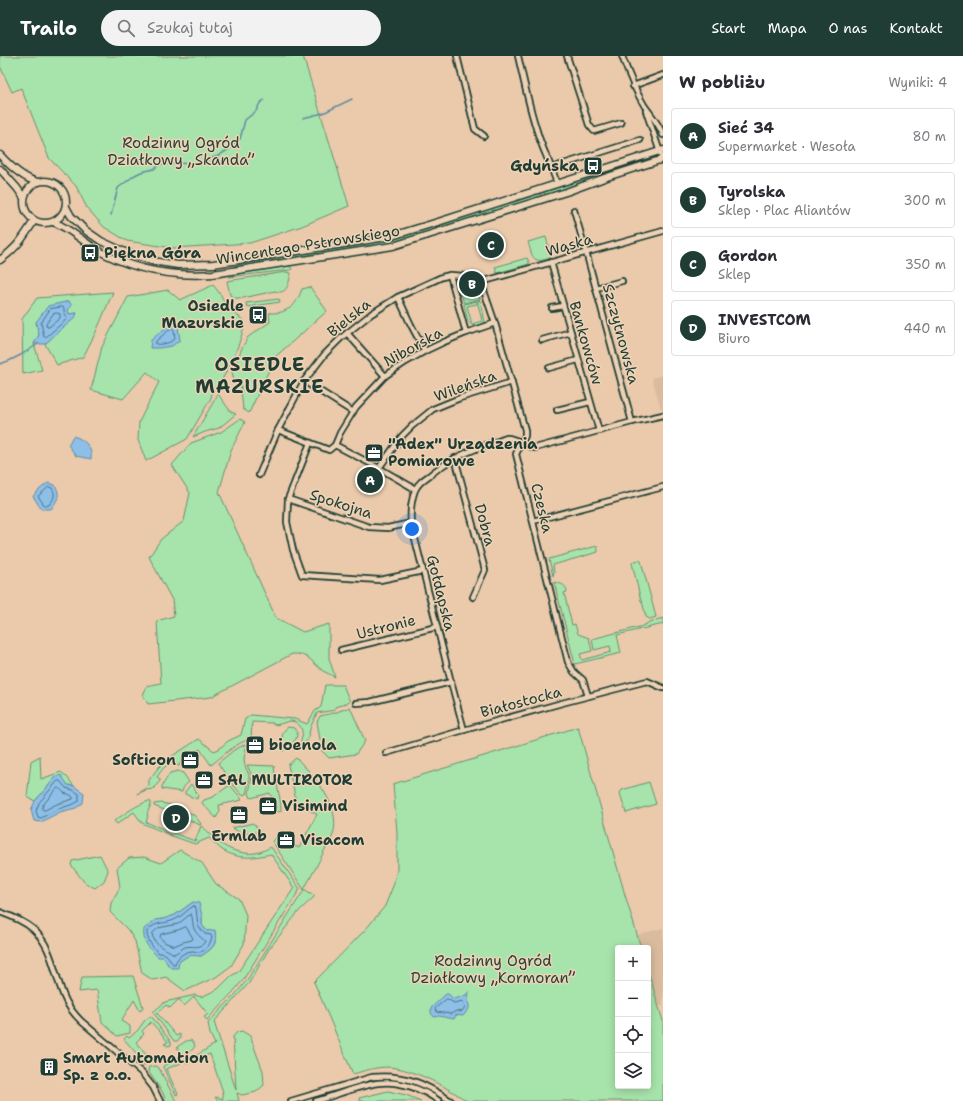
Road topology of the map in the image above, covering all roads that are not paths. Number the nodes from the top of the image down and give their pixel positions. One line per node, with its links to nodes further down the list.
1 (457, 56): 10 (street)
2 (518, 56): 15 (street)
3 (567, 56): 8 (street)
4 (622, 56): 6 (street)
5 (663, 75): 6 (street)
6 (633, 86): 7 (street)
7 (644, 105): 9 (street); 12 (street)
8 (621, 122)
9 (663, 135)
10 (484, 136)
11 (640, 140): 15 (street)
12 (661, 150): 14 (street); 18 (main road, Wincentego Pstrowskiego)
13 (0, 155): 17 (main road)
14 (663, 160): 25 (main road, Wincentego Pstrowskiego)
15 (551, 168): 18 (street)
16 (0, 169): 19 (main road)
17 (37, 182): 19 (main road); 20 (main road)
18 (557, 184): 24 (main road, Wincentego Pstrowskiego)
19 (24, 198): 22 (main road)
20 (66, 207): 23 (main road); 24 (main road, Wincentego Pstrowskiego)
21 (574, 210): 27 (street, Szczytnowska)
22 (34, 221): 23 (main road); 28 (main road)
23 (52, 222): 25 (main road, Wincentego Pstrowskiego)
24 (438, 222): 25 (main road)
25 (442, 231)
26 (663, 232): 27 (street, Wąska)
27 (586, 252): 29 (street, Wąska); 33 (street, Szczytnowska)
28 (0, 260)
29 (551, 262): 32 (street, Wąska); 35 (street, Bankowców)
30 (450, 275): 32 (street); 34 (street, Bielska); 40 (street)
31 (622, 281): 33 (street)
32 (481, 282): 37 (street, Czeska)
33 (596, 288): 52 (street, Szczytnowska)
34 (398, 297): 39 (street, Bielska); 42 (street)
35 (563, 306): 36 (street); 38 (street, Bankowców)
36 (552, 308)
37 (494, 323): 40 (street, Niborska); 47 (street, Czeska)
38 (571, 332): 41 (street); 43 (street, Bankowców)
39 (347, 333): 45 (street); 46 (street, Bielska)
40 (466, 333): 42 (street, Niborska)
41 (542, 340)
42 (426, 351): 45 (street, Niborska)
43 (578, 360): 44 (street); 48 (street, Bankowców)
44 (549, 368)
45 (385, 376): 50 (street, Niborska)
46 (304, 380): 50 (street); 53 (street, Bielska)
47 (512, 382): 56 (street, Czeska); 59 (street, Wileńska)
48 (590, 402): 49 (street); 54 (street, Bankowców)
49 (557, 410)
50 (352, 412): 57 (street, Niborska)
51 (663, 415): 52 (street)
52 (632, 422): 54 (street)
53 (278, 430): 55 (street); 60 (street, Bielska)
54 (599, 431): 56 (street)
55 (310, 443): 57 (street); 63 (street)
56 (522, 443): 58 (street); 64 (street, Czeska)
57 (334, 445): 59 (street)
58 (455, 458): 62 (street); 67 (street, Dobra)
59 (379, 468): 62 (street)
60 (259, 475)
61 (663, 487): 64 (street)
62 (415, 489): 65 (street, Gołdapska)
63 (288, 499): 65 (street, Spokojna); 66 (street)
64 (533, 521): 72 (street, Czeska)
65 (411, 523): 66 (street, Gołdapska)
66 (423, 571): 68 (street, Gołdapska)
67 (473, 597)
68 (437, 627): 69 (street, Ustronie); 70 (street, Gołdapska)
69 (341, 650)
70 (451, 682): 73 (street); 74 (street, Gołdapska)
71 (663, 688): 72 (street, Białostocka)
72 (588, 696): 74 (street, Białostocka)
73 (356, 703)
74 (464, 730): 75 (street, Białostocka)
75 (386, 753)
76 (0, 912): 77 (street)
77 (160, 1101)
78 (291, 1101): 81 (street)
79 (316, 1101): 80 (street)
80 (439, 1101)
81 (451, 1101)

